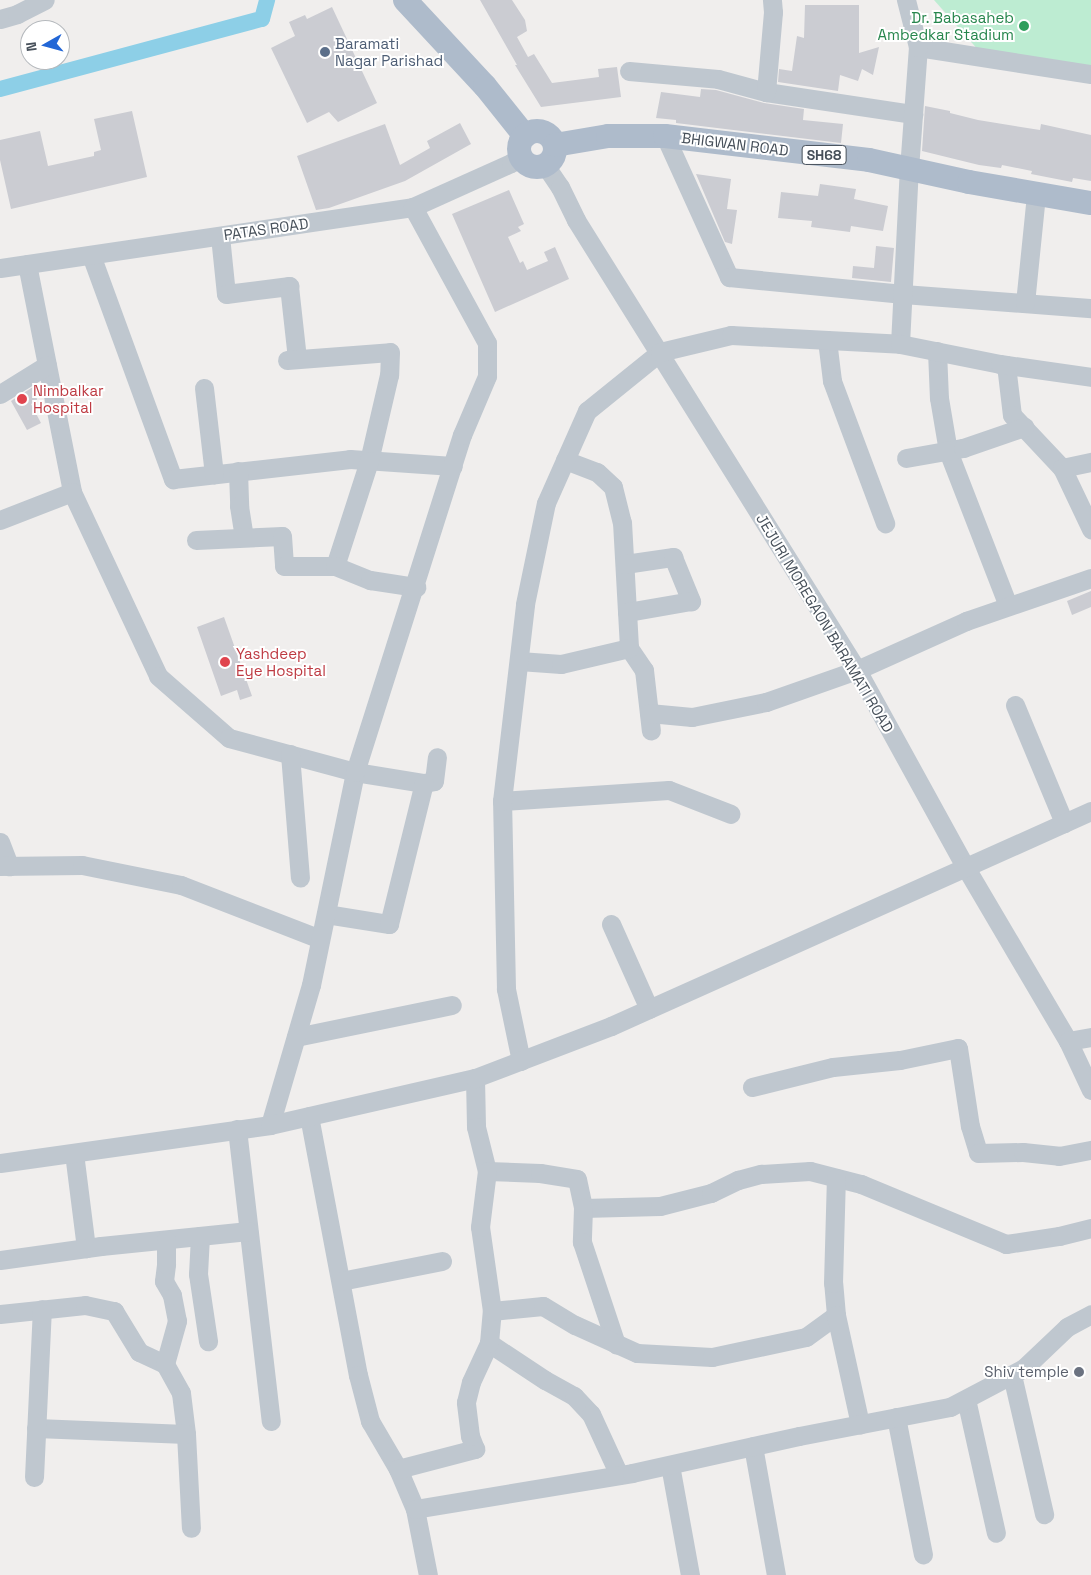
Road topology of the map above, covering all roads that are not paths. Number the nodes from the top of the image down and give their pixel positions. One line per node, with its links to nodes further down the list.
1 (45, 0): 5 (street)
2 (405, 0): 12 (main road, SH68)
3 (772, 0): 9 (street)
4 (906, 0): 6 (street)
5 (0, 19)
6 (918, 47): 8 (street); 10 (street)
7 (629, 70): 9 (street)
8 (1091, 74)
9 (766, 92): 10 (street)
10 (913, 114): 14 (street)
11 (664, 136): 13 (main road, BHIGWAN ROAD / SH68); 14 (main road, BHIGWAN ROAD / SH68); 22 (street)
12 (523, 146): 13 (main road, SH68); 13 (main road); 17 (street, PATAS ROAD)
13 (550, 155): 28 (street, JEJURI MOREGAON BARAMATI ROAD)
14 (909, 169): 15 (main road, BHIGWAN ROAD / SH68); 22 (street)
15 (1036, 194): 16 (main road, BHIGWAN ROAD / SH68); 23 (street)
16 (1091, 203)
17 (412, 207): 18 (street, PATAS ROAD); 40 (street)
18 (220, 236): 19 (street, PATAS ROAD); 38 (street)
19 (91, 254): 20 (street, PATAS ROAD); 43 (street)
20 (27, 264): 21 (street, PATAS ROAD); 30 (street)
21 (0, 268)
22 (903, 294): 23 (street); 26 (street)
23 (1026, 303): 24 (street)
24 (1091, 308)
25 (827, 340): 26 (street); 28 (street); 46 (street)
26 (900, 344): 27 (street)
27 (937, 351): 29 (street); 35 (street)
28 (660, 352): 37 (street); 58 (street, JEJURI MOREGAON BARAMATI ROAD)
29 (1006, 364): 31 (street); 34 (street)
30 (47, 365): 33 (street); 44 (street)
31 (1091, 378)
32 (204, 388): 43 (street)
33 (0, 394)
34 (1024, 428): 35 (street); 41 (street)
35 (948, 451): 36 (street); 54 (street)
36 (906, 458)
37 (565, 460): 50 (street); 57 (street)
38 (369, 461): 40 (street); 42 (street); 51 (street)
39 (1091, 462): 41 (street)
40 (453, 466): 53 (street)
41 (1062, 468): 47 (street)
42 (238, 471): 43 (street); 48 (street)
43 (214, 474)
44 (72, 492): 45 (street); 60 (street)
45 (0, 520)
46 (884, 523)
47 (1091, 529)
48 (244, 537): 49 (street); 51 (street)
49 (196, 540)
50 (624, 564): 55 (street); 55 (street)
51 (335, 566): 53 (street)
52 (1091, 578): 54 (street)
53 (416, 587): 62 (street)
54 (1008, 606): 58 (street)
55 (627, 612): 56 (street)
56 (629, 648): 57 (street); 58 (street)
57 (519, 661): 64 (street)
58 (857, 670): 70 (street, JEJURI MOREGAON BARAMATI ROAD)
59 (1015, 705): 67 (street)
60 (290, 754): 62 (street); 71 (street)
61 (437, 757): 63 (street)
62 (355, 772): 63 (street); 72 (street)
63 (424, 783): 72 (street)
64 (502, 802): 66 (street); 80 (street)
65 (1091, 811): 67 (street)
66 (731, 814)
67 (1064, 823): 70 (street)
68 (0, 842): 69 (street)
69 (5, 866): 74 (street)
70 (966, 868): 76 (street); 79 (street, JEJURI MOREGAON BARAMATI ROAD)
71 (300, 878)
72 (326, 914): 74 (street)
73 (611, 924): 76 (street)
74 (320, 939): 77 (street)
75 (452, 1005): 77 (street)
76 (649, 1009): 80 (street)
77 (296, 1037): 85 (street)
78 (1091, 1037): 79 (street)
79 (1068, 1042): 83 (street, JEJURI MOREGAON BARAMATI ROAD)
80 (521, 1061): 81 (street)
81 (475, 1078): 84 (street); 90 (street)
82 (752, 1087): 87 (street)
83 (1091, 1090)
84 (310, 1116): 85 (street); 100 (street)
85 (270, 1125): 86 (street)
86 (236, 1130): 88 (street); 94 (street)
87 (1091, 1150)
88 (74, 1152): 89 (street); 97 (street)
89 (0, 1163)
90 (487, 1171): 92 (street); 102 (street)
91 (836, 1178): 92 (street); 93 (street); 105 (street)
92 (583, 1208): 108 (street)
93 (1091, 1228)
94 (248, 1231): 95 (street); 113 (street)
95 (200, 1236): 96 (street); 106 (street)
96 (166, 1240): 97 (street); 109 (street)
97 (86, 1248): 98 (street)
98 (0, 1260)
99 (442, 1261): 100 (street)
100 (341, 1281): 119 (street)
101 (42, 1309): 103 (street); 109 (street); 115 (street)
102 (492, 1311): 107 (street); 108 (street)
103 (0, 1314)
104 (1091, 1314): 110 (street)
105 (836, 1315): 108 (street); 114 (street)
106 (208, 1341)
107 (489, 1343): 119 (street); 120 (street)
108 (616, 1344)
109 (165, 1364): 116 (street)
110 (1012, 1375): 111 (street); 123 (street)
111 (966, 1399): 112 (street); 125 (street)
112 (896, 1417): 114 (street); 126 (street)
113 (271, 1421)
114 (860, 1424): 117 (street)
115 (36, 1428): 116 (street); 121 (street)
116 (186, 1434): 124 (street)
117 (753, 1446): 118 (street); 129 (street)
118 (670, 1465): 120 (street); 128 (street)
119 (398, 1468): 122 (street)
120 (619, 1475): 122 (street)
121 (34, 1477)
122 (415, 1509): 127 (street)
123 (1044, 1514)
124 (191, 1528)
125 (996, 1533)
126 (923, 1554)
127 (428, 1575)
128 (690, 1575)
129 (776, 1575)

